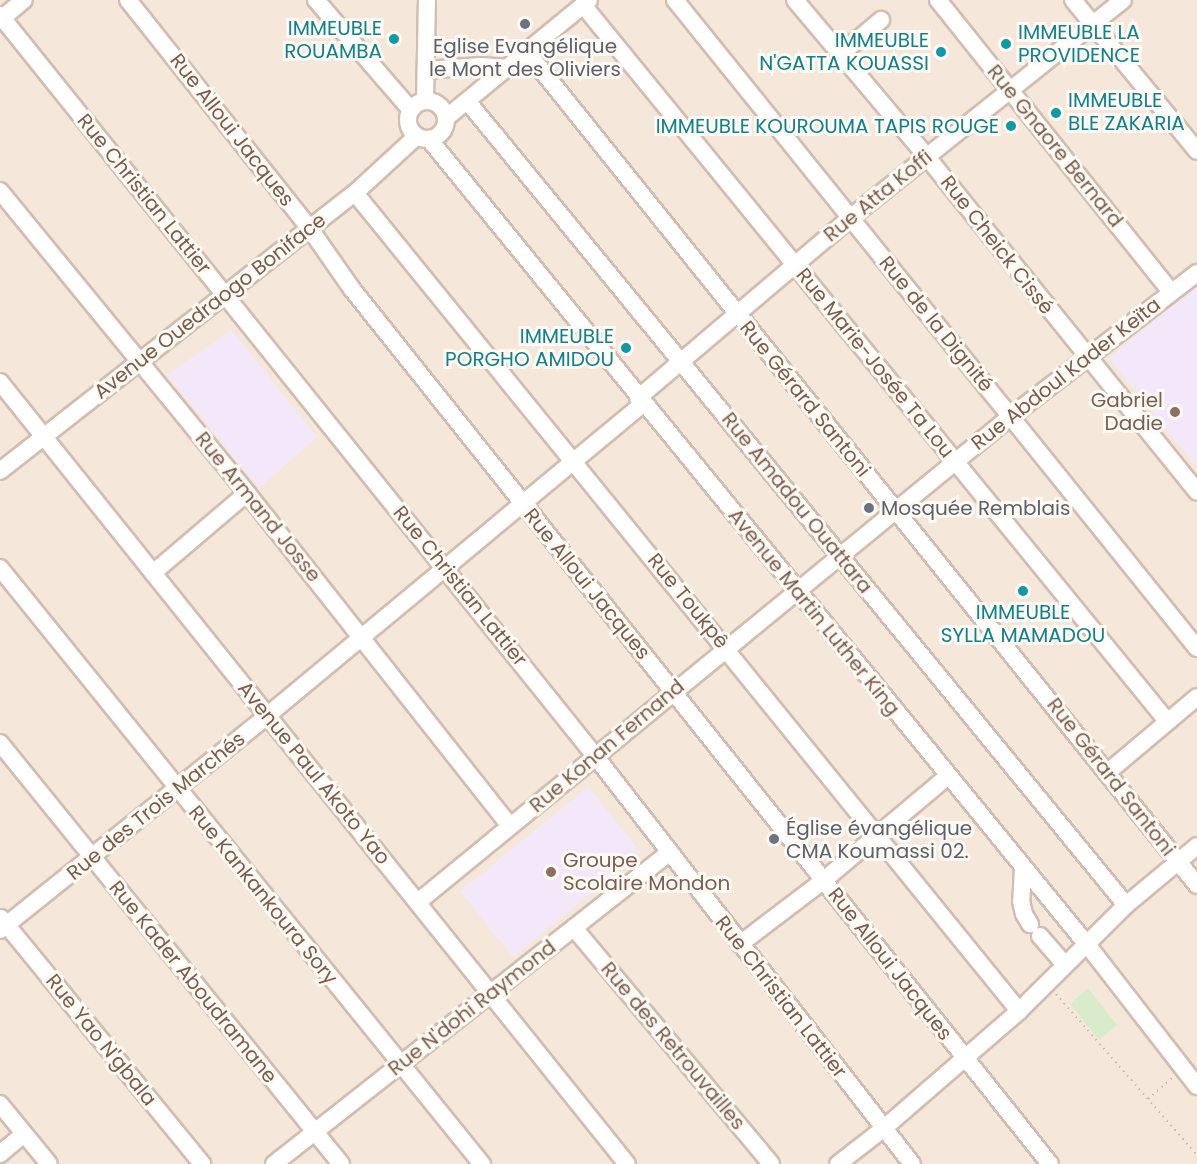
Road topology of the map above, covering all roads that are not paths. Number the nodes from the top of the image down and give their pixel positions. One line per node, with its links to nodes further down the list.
1 (24, 0): 11 (street)
2 (128, 0): 28 (street, Rue Alloui Jacques)
3 (316, 0): 20 (street)
4 (427, 0): 17 (street)
5 (675, 0): 27 (street, Rue de la Dignité)
6 (795, 0): 15 (street, Rue Cheick Cissé)
7 (938, 0): 18 (street, Rue Gnaore Bernard)
8 (1073, 0): 13 (street)
9 (1123, 0): 13 (street, Rue Atta Koffi)
10 (586, 3): 14 (street); 29 (street, Rue Marie-Josée Ta Lou)
11 (1, 17): 32 (street, Rue Christian Lattier)
12 (881, 20): 15 (street)
13 (1092, 24): 18 (street, Rue Atta Koffi); 23 (street)
14 (527, 52): 16 (street); 33 (street, Rue Gérard Santoni)
15 (840, 55): 24 (street, Rue Cheick Cissé)
16 (508, 68): 17 (street); 19 (street)
17 (426, 70): 20 (street)
18 (1011, 90): 24 (street, Rue Atta Koffi); 31 (street, Rue Gnaore Bernard)
19 (468, 102): 21 (street); 35 (street, Rue Amadou Ouattara)
20 (418, 106): 21 (street); 22 (street)
21 (446, 118): 22 (street)
22 (423, 138): 26 (street, Avenue Ouedraogo Boniface); 38 (street, Avenue Martin Luther King)
23 (1197, 151)
24 (927, 157): 27 (street, Rue Atta Koffi); 36 (street, Rue Cheick Cissé)
25 (0, 191): 34 (street, Rue Armand Josse)
26 (355, 193): 28 (street, Avenue Ouedraogo Boniface); 41 (street, Rue Toukpê)
27 (850, 218): 29 (street, Rue Atta Koffi); 39 (street, Rue de la Dignité)
28 (310, 229): 32 (street, Avenue Ouedraogo Boniface); 46 (street, Rue Alloui Jacques)
29 (794, 264): 33 (street, Rue Atta Koffi); 42 (street, Rue Marie-Josée Ta Lou)
30 (1197, 273): 31 (street, Rue Abdoul Kader Keïta)
31 (1171, 292): 36 (street, Rue Abdoul Kader Keïta)
32 (225, 294): 34 (street, Avenue Ouedraogo Boniface); 49 (street, Rue Christian Lattier)
33 (736, 313): 35 (street, Rue Atta Koffi); 47 (street, Rue Gérard Santoni)
34 (140, 360): 40 (street, Avenue Ouedraogo Boniface); 45 (street, Rue Armand Josse)
35 (680, 360): 38 (street, Rue Atta Koffi); 48 (street, Rue Amadou Ouattara)
36 (1088, 360): 39 (street, Rue Abdoul Kader Keïta); 44 (street, Rue Cheick Cissé)
37 (0, 382): 40 (street, Avenue Paul Akoto Yao)
38 (640, 401): 41 (street, Rue des Trois Marchés); 52 (street, Avenue Martin Luther King)
39 (1010, 417): 42 (street, Rue Abdoul Kader Keïta); 55 (street, Rue de la Dignité)
40 (43, 436): 43 (street, Avenue Ouedraogo Boniface); 51 (street, Avenue Paul Akoto Yao)
41 (573, 461): 46 (street, Rue des Trois Marchés); 54 (street, Rue Toukpê)
42 (955, 462): 47 (street, Rue Abdoul Kader Keïta); 59 (street, Rue Marie-Josée Ta Lou)
43 (0, 471)
44 (1197, 492)
45 (247, 493): 51 (street); 53 (street, Rue Armand Josse)
46 (522, 504): 49 (street, Rue des Trois Marchés); 56 (street, Rue Alloui Jacques)
47 (896, 510): 48 (street, Rue Abdoul Kader Keïta); 62 (street, Rue Gérard Santoni)
48 (840, 556): 52 (street, Rue Abdoul Kader Keïta); 75 (street, Rue Amadou Ouattara)
49 (444, 566): 53 (street, Rue des Trois Marchés); 61 (street, Rue Christian Lattier)
50 (0, 568): 64 (street, Rue Kankankoura Sory)
51 (153, 573): 58 (street, Avenue Paul Akoto Yao)
52 (797, 591): 54 (street, Rue Konan Fernand); 63 (street, Avenue Martin Luther King)
53 (361, 636): 58 (street, Rue des Trois Marchés); 65 (street, Rue Armand Josse)
54 (726, 648): 56 (street, Rue Konan Fernand); 66 (street, Rue Toukpê)
55 (1197, 648)
56 (674, 692): 61 (street, Rue Konan Fernand); 72 (street, Rue Alloui Jacques)
57 (1197, 697): 59 (street)
58 (268, 715): 64 (street, Rue des Trois Marchés); 74 (street, Avenue Paul Akoto Yao)
59 (1167, 721): 62 (street)
60 (0, 743): 69 (street, Rue Kader Aboudramane)
61 (596, 756): 65 (street, Rue Konan Fernand); 68 (street, Rue Christian Lattier)
62 (1108, 772): 70 (street, Rue Gérard Santoni)
63 (948, 776): 66 (street); 71 (street, Avenue Martin Luther King)
64 (176, 788): 69 (street, Rue des Trois Marchés); 84 (street, Rue Kankankoura Sory)
65 (510, 826): 74 (street, Rue Konan Fernand)
66 (878, 835): 72 (street); 82 (street, Rue Toukpê)
67 (1197, 846): 70 (street)
68 (670, 852): 77 (street, Rue N'dohi Raymond); 78 (street, Rue Christian Lattier)
69 (93, 858): 76 (street, Rue des Trois Marchés); 88 (street, Rue Kader Aboudramane)
70 (1178, 862): 73 (street, Rue Gérard Santoni); 75 (street)
71 (1023, 868): 79 (street, Avenue Martin Luther King); 80 (street)
72 (824, 879): 78 (street); 83 (street, Rue Alloui Jacques)
73 (1197, 885)
74 (418, 902): 81 (street, Avenue Paul Akoto Yao)
75 (1125, 905): 79 (street)
76 (2, 924): 92 (street, Rue Yao N'gbala)
77 (574, 928): 81 (street, Rue N'dohi Raymond); 97 (street, Rue des Retrouvailles)
78 (740, 944): 87 (street, Rue Christian Lattier)
79 (1085, 944): 80 (street); 85 (street, Avenue Martin Luther King)
80 (1065, 964): 82 (street)
81 (490, 993): 84 (street, Rue N'dohi Raymond); 96 (street, Avenue Paul Akoto Yao)
82 (1019, 1011): 83 (street)
83 (964, 1057): 87 (street); 100 (street, Rue Alloui Jacques)
84 (400, 1063): 88 (street, Rue N'dohi Raymond); 95 (street, Rue Kankankoura Sory)
85 (1197, 1086)
86 (0, 1104): 89 (street)
87 (883, 1129): 98 (street); 99 (street, Rue Christian Lattier)
88 (315, 1131): 93 (street, Rue N'dohi Raymond); 94 (street, Rue Kader Aboudramane)
89 (24, 1134): 90 (street); 91 (street)
90 (0, 1154)
91 (49, 1164)
92 (202, 1164)
93 (274, 1164)
94 (341, 1164)
95 (482, 1164)
96 (627, 1164)
97 (771, 1164)
98 (838, 1164)
99 (912, 1164)
100 (1050, 1164)

